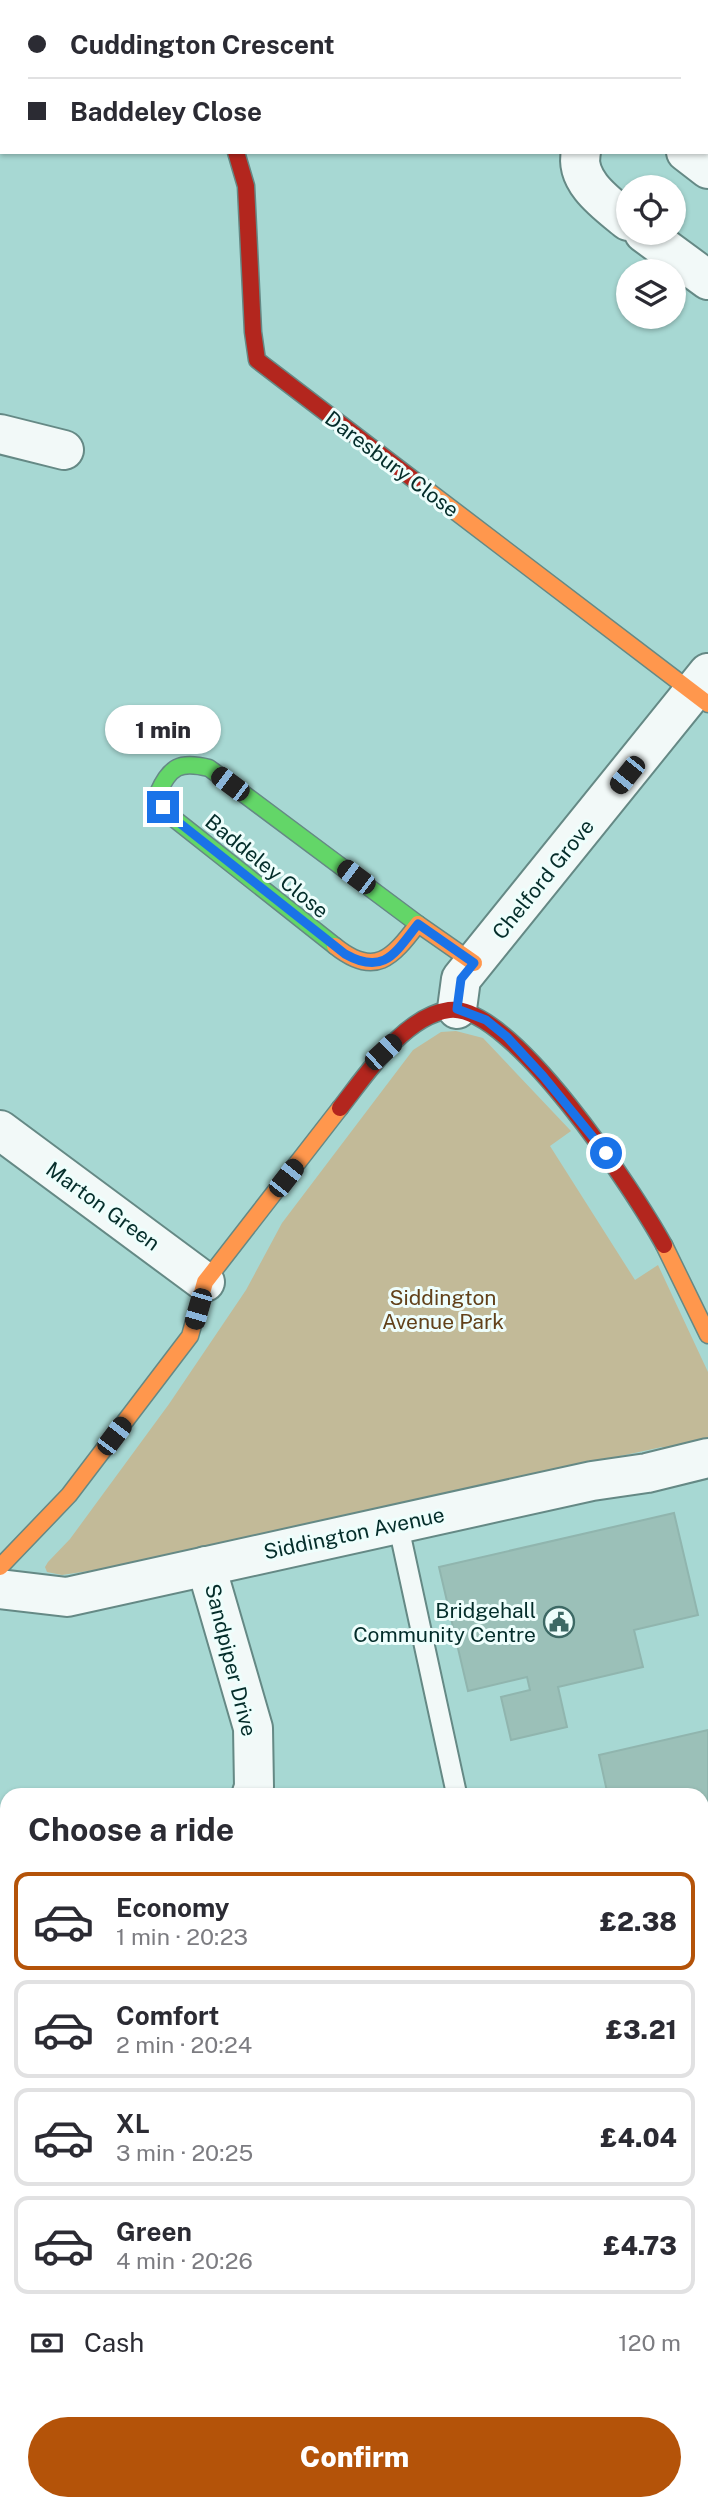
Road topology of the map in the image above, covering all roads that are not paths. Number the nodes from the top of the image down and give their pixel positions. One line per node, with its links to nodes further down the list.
1 (237, 154): 10 (street, Daresbury Close)
2 (580, 154): 5 (street)
3 (689, 154): 4 (street)
4 (708, 169)
5 (616, 211)
6 (660, 245): 7 (street)
7 (708, 280)
8 (0, 434): 9 (street)
9 (64, 450)
10 (704, 690): 12 (street, Chelford Grove)
11 (418, 924): 11 (street, Baddeley Close); 12 (street, Baddeley Close)
12 (474, 963): 13 (street, Chelford Grove)
13 (457, 1009): 15 (street); 16 (street)
14 (0, 1130): 15 (street, Marton Green)
15 (205, 1282): 20 (street)
16 (708, 1335)
17 (708, 1458): 18 (street, Siddington Avenue)
18 (398, 1524): 19 (street, Siddington Avenue); 23 (lane)
19 (206, 1566): 21 (street, Siddington Avenue); 22 (street, Sandpiper Drive)
20 (0, 1567)
21 (0, 1589)
22 (254, 1788)
23 (455, 1788)

